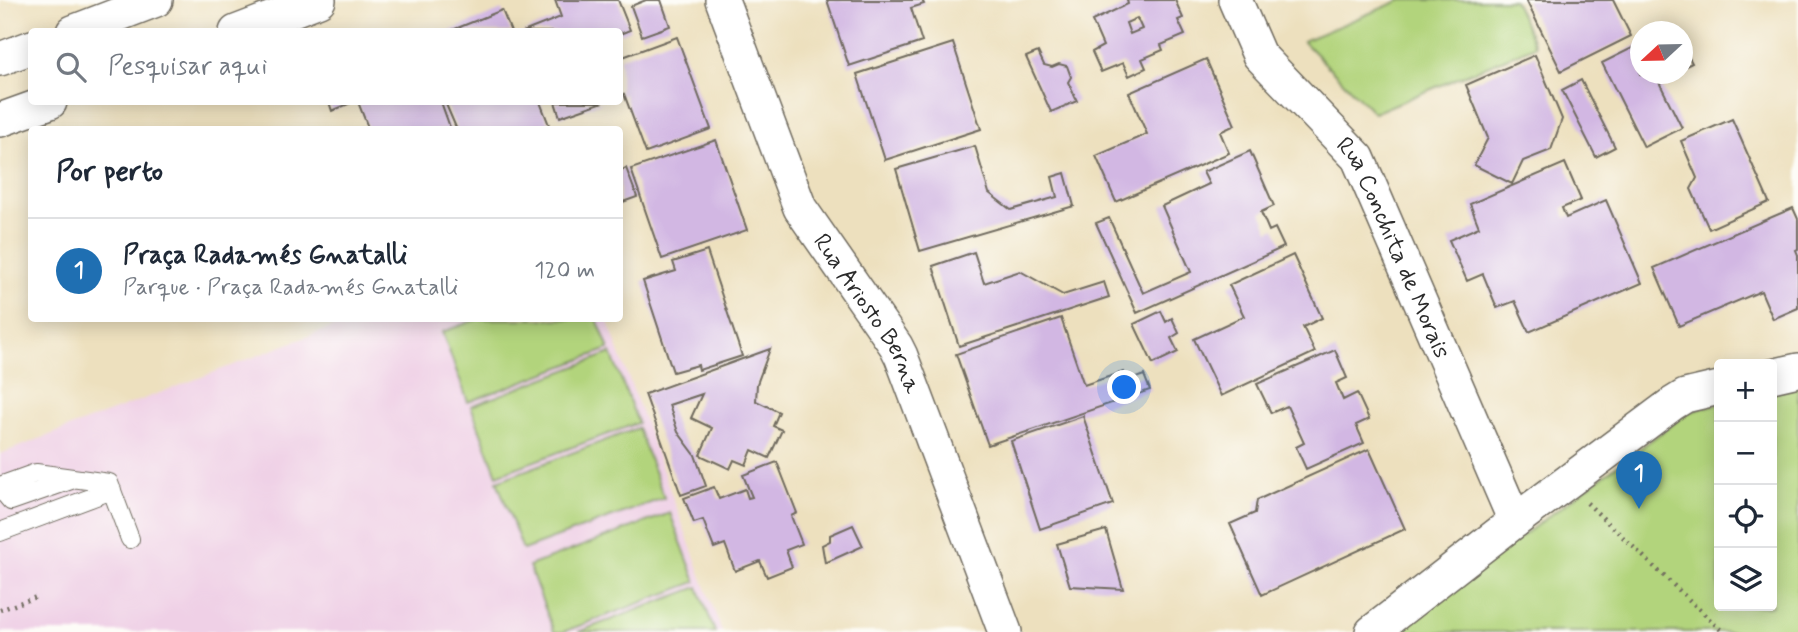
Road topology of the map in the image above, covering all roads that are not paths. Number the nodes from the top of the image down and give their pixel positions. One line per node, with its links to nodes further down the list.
1 (156, 0): 5 (street)
2 (319, 0): 6 (street)
3 (722, 0): 19 (street, Rua Ariosto Berna)
4 (1234, 0): 16 (street, Rua Conchita de Morais)
5 (83, 28)
6 (246, 28)
7 (28, 48): 8 (street)
8 (0, 59)
9 (42, 105): 10 (street)
10 (0, 120)
11 (1798, 370): 12 (street)
12 (1777, 375)
13 (1714, 389): 16 (street)
14 (0, 487): 15 (lane)
15 (112, 490): 17 (lane); 18 (lane)
16 (1515, 521): 20 (street)
17 (0, 532)
18 (130, 539)
19 (1005, 632)
20 (1372, 632)

